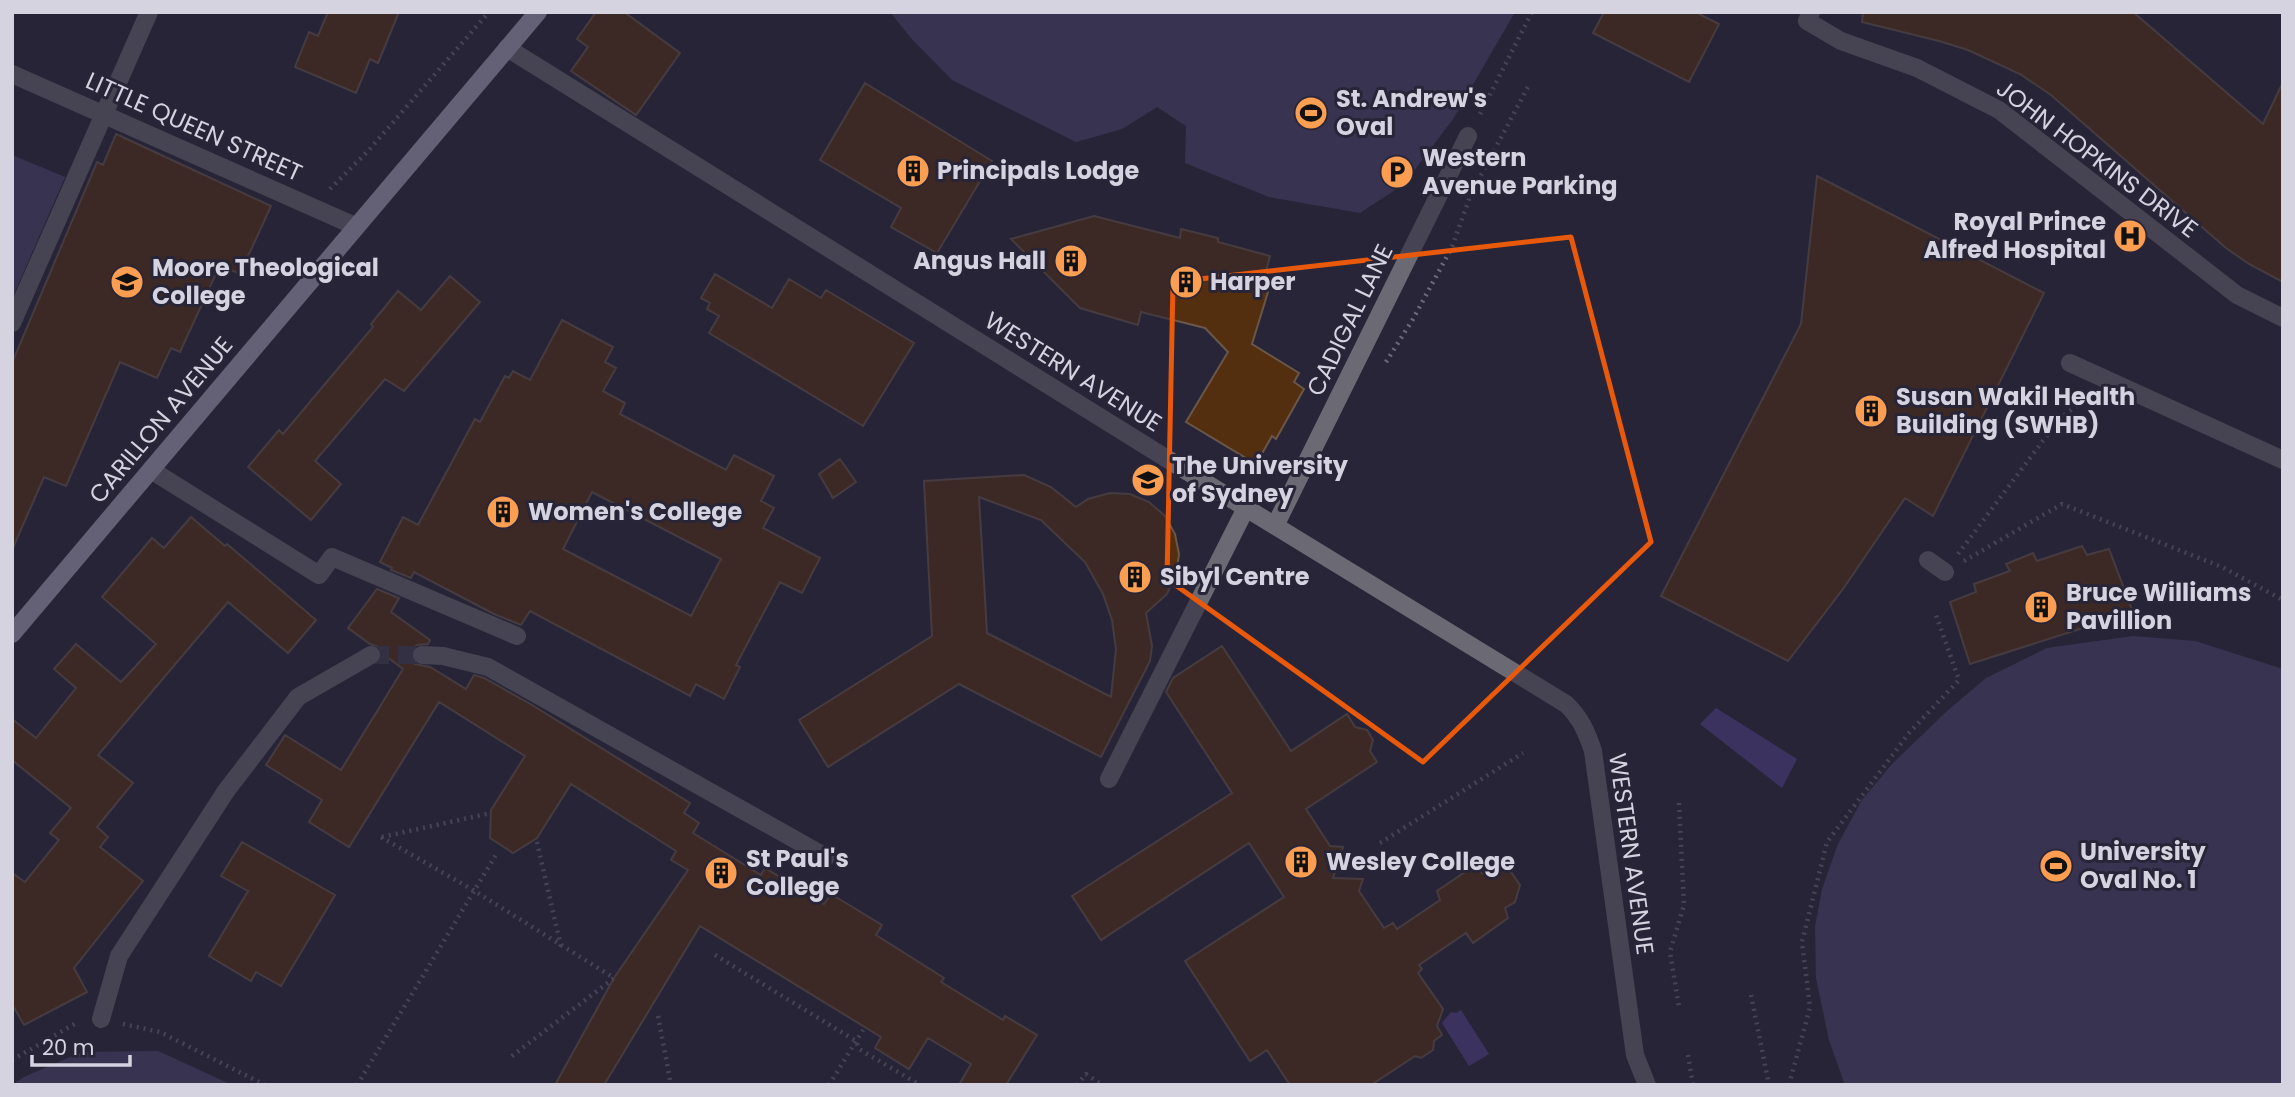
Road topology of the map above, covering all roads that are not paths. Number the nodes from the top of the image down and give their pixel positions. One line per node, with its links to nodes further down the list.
1 (149, 12): 6 (street)
2 (538, 12): 4 (main road, CARILLON AVENUE)
3 (1811, 12): 9 (street, JOHN HOPKINS DRIVE)
4 (507, 48): 8 (main road, CARILLON AVENUE); 14 (street, WESTERN AVENUE)
5 (12, 74): 6 (street, LITTLE QUEEN STREET)
6 (104, 114): 8 (street, LITTLE QUEEN STREET); 10 (street)
7 (1468, 136): 15 (street, CADIGAL LANE)
8 (355, 226): 13 (main road, CARILLON AVENUE)
9 (2283, 318)
10 (12, 323)
11 (2070, 363): 12 (street)
12 (2283, 460)
13 (151, 470): 18 (main road, CARILLON AVENUE); 19 (street)
14 (1246, 508): 15 (street, WESTERN AVENUE); 22 (street)
15 (1275, 526): 25 (street, WESTERN AVENUE)
16 (1928, 560): 17 (street)
17 (1945, 572)
18 (12, 634)
19 (517, 636)
20 (371, 655): 24 (street)
21 (422, 655): 23 (street)
22 (1109, 779)
23 (826, 857)
24 (101, 1019)
25 (1647, 1085)

